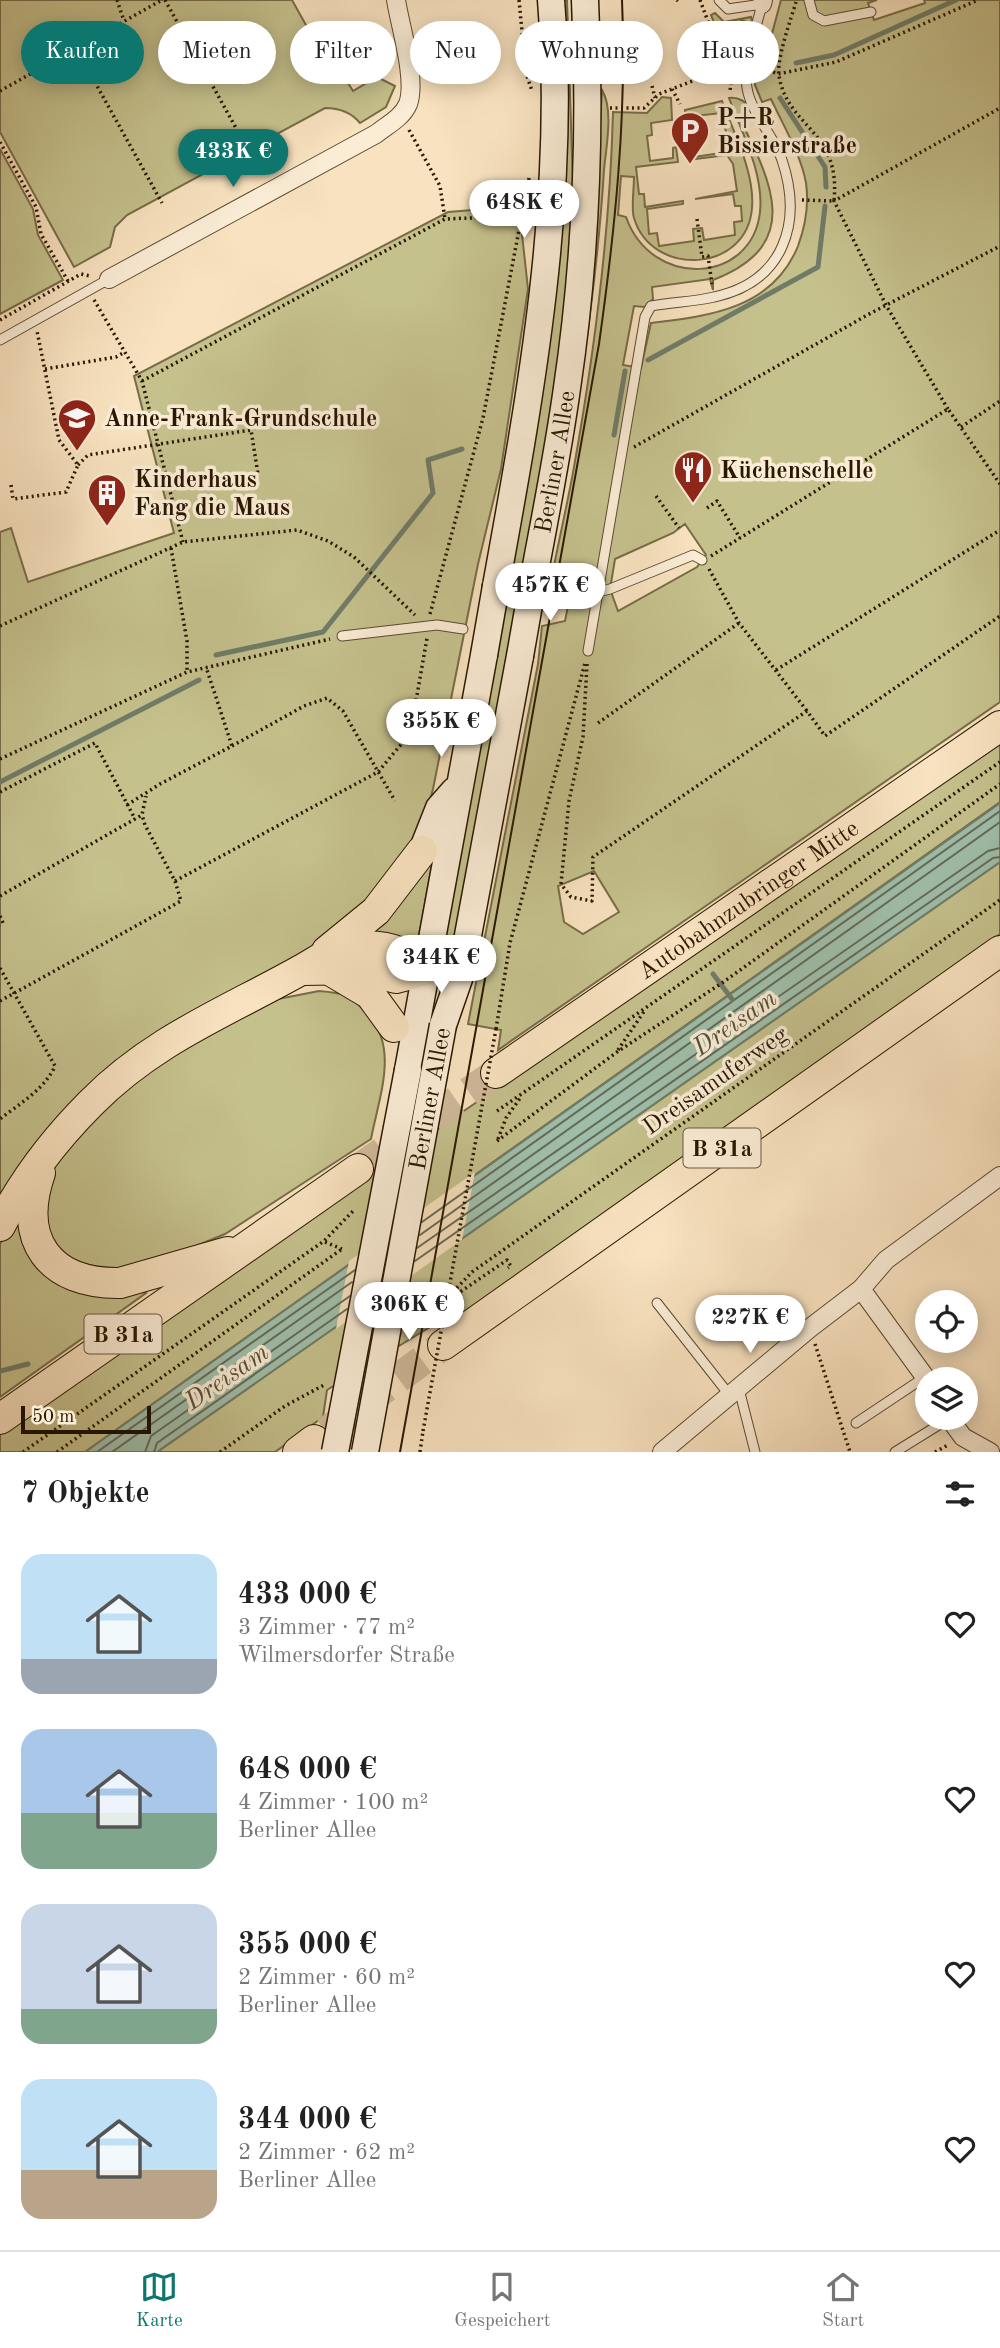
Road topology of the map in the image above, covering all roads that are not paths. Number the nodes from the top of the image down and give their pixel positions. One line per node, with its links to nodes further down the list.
1 (396, 0): 8 (street)
2 (551, 0): 17 (main road, Berliner Allee, bridge)
3 (585, 0): 22 (main road, Berliner Allee, bridge)
4 (719, 0): 6 (lane)
5 (809, 0): 7 (lane)
6 (754, 2): 11 (lane)
7 (871, 12)
8 (109, 279): 9 (lane)
9 (0, 340)
10 (702, 560): 11 (lane)
11 (597, 593): 12 (lane); 15 (lane)
12 (568, 599)
13 (463, 629): 14 (lane)
14 (342, 636)
15 (588, 651)
16 (1000, 726): 24 (highway, Autobahnzubringer Mitte)
17 (460, 785): 18 (main road); 21 (main road, Berliner Allee)
18 (422, 850): 20 (highway)
19 (1000, 951): 32 (highway, B 31a)
20 (318, 964): 21 (highway); 23 (highway); 25 (highway)
21 (426, 970): 22 (main road); 23 (main road, Berliner Allee)
22 (461, 973): 41 (main road, Berliner Allee, bridge)
23 (405, 1023): 40 (main road, Berliner Allee, bridge)
24 (496, 1073)
25 (46, 1157): 28 (highway); 29 (highway)
26 (358, 1169): 29 (highway, B 31a)
27 (1000, 1176): 30 (street)
28 (0, 1226)
29 (246, 1248): 36 (highway, B 31a)
30 (861, 1289): 33 (street); 35 (street)
31 (657, 1304): 35 (lane)
32 (443, 1345)
33 (917, 1367)
34 (915, 1386): 37 (lane)
35 (735, 1393): 42 (street); 43 (lane)
36 (0, 1419)
37 (856, 1423)
38 (931, 1430): 44 (lane)
39 (958, 1430): 45 (street)
40 (316, 1448)
41 (365, 1452)
42 (662, 1452)
43 (755, 1452)
44 (895, 1452)
45 (990, 1452)

